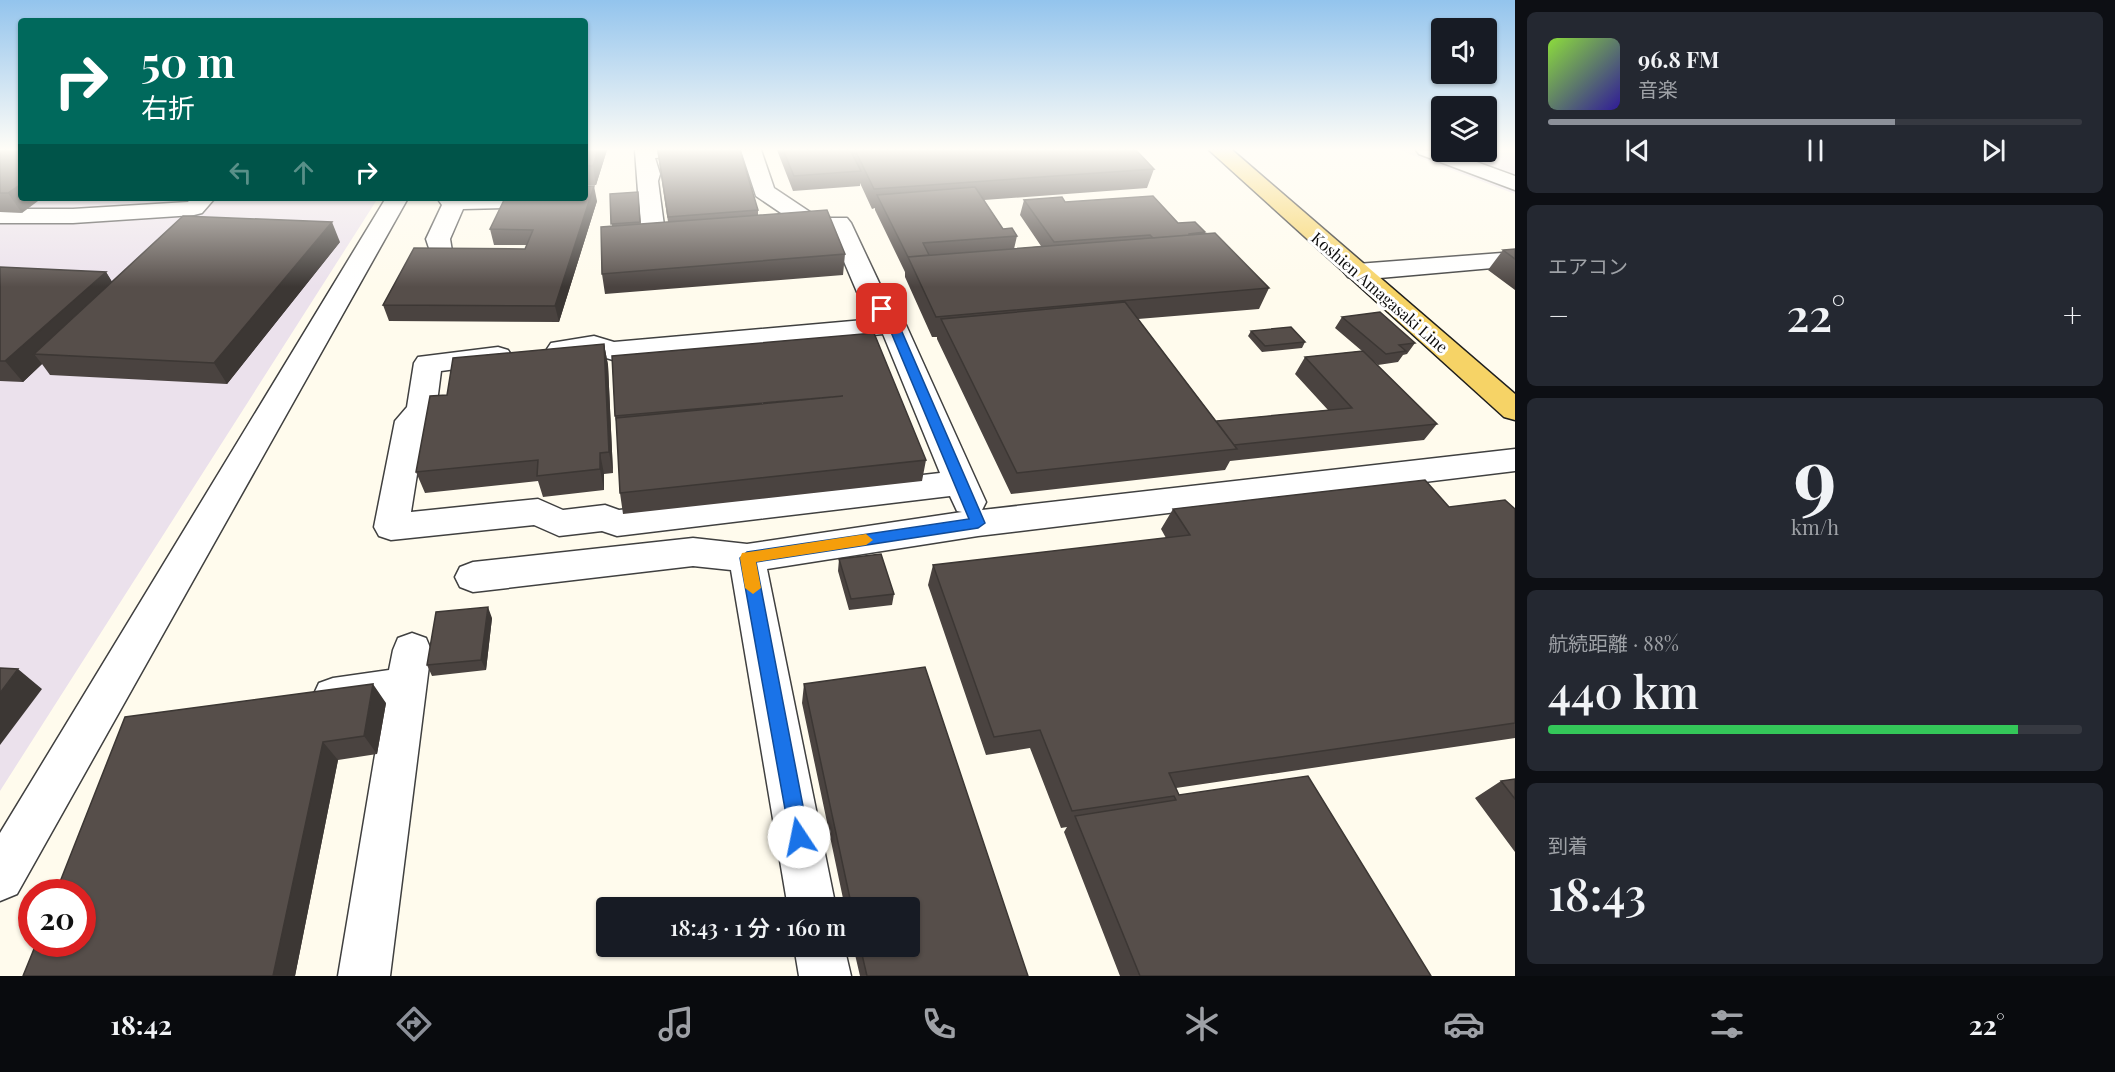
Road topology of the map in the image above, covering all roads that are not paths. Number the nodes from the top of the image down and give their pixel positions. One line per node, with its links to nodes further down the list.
1 (649, 196): 10 (street)
2 (771, 196): 14 (street)
3 (1271, 196): 13 (main road, Koshien Amagasaki Line)
4 (78, 201): 9 (street)
5 (201, 201): 9 (street)
6 (396, 201): 22 (street)
7 (451, 201): 11 (street)
8 (0, 216): 9 (street)
9 (60, 216)
10 (653, 233)
11 (497, 258)
12 (1515, 259): 13 (street)
13 (1357, 272): 15 (main road, Koshien Amagasaki Line)
14 (893, 325): 17 (street); 17 (street)
15 (1515, 410)
16 (1515, 460): 18 (street)
17 (961, 483): 18 (street)
18 (978, 523): 19 (street)
19 (747, 558): 20 (street); 23 (street)
20 (473, 577)
21 (291, 701): 25 (street)
22 (0, 877)
23 (810, 897)
24 (821, 957): 26 (street)
25 (364, 976)
26 (825, 976)

